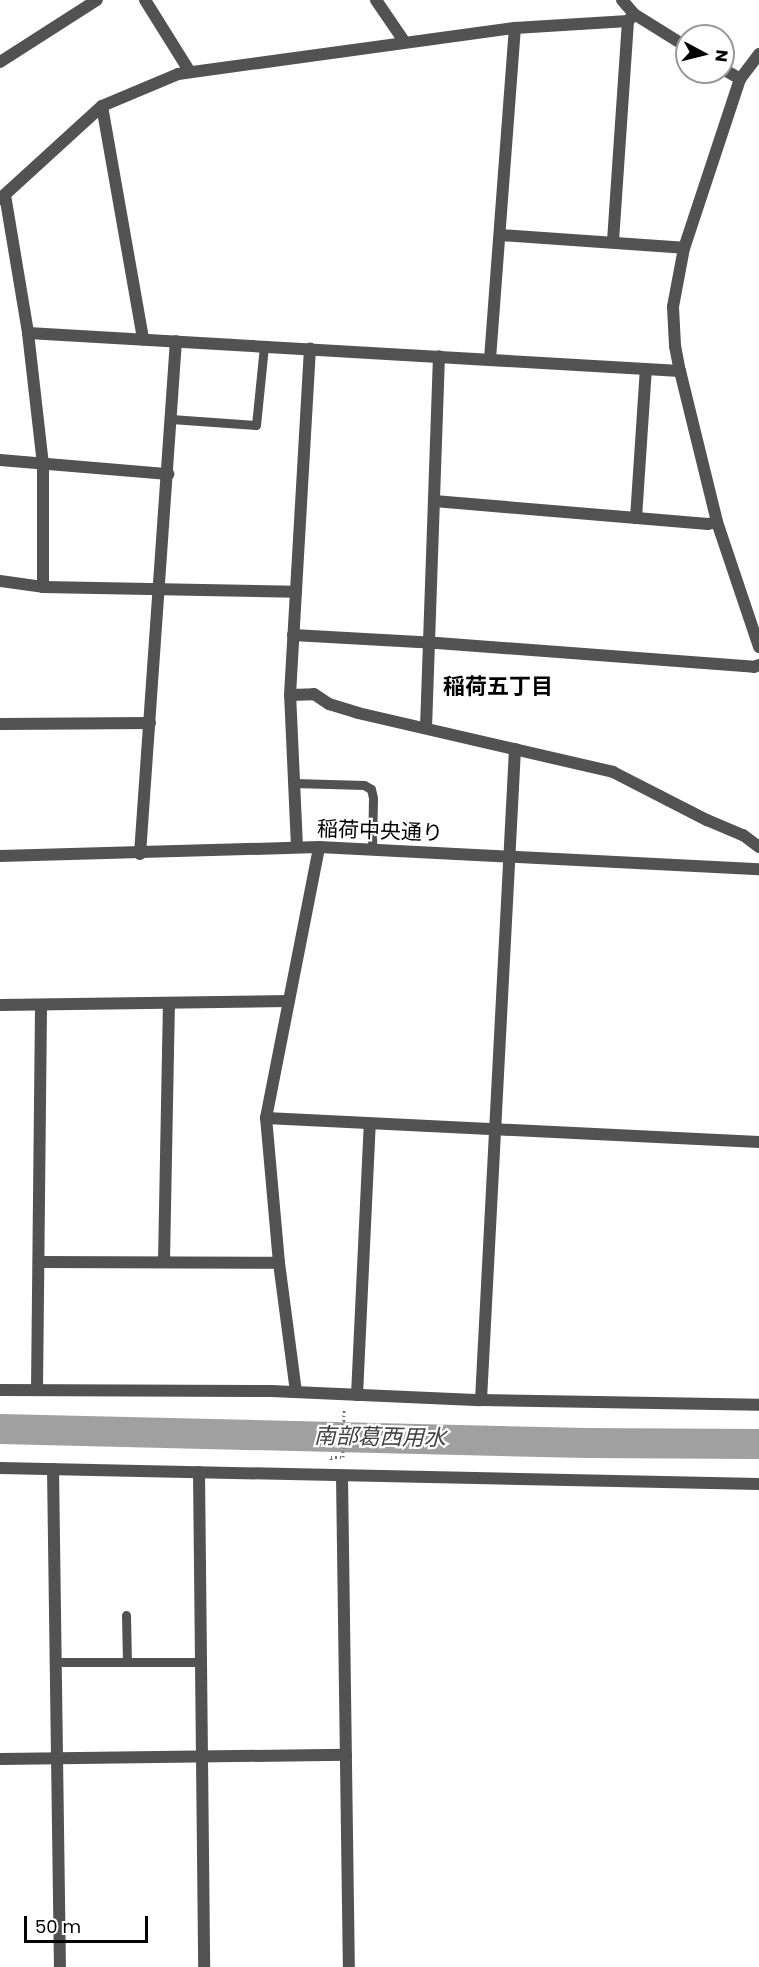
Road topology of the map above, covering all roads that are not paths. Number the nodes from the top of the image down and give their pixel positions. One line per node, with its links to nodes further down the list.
1 (97, 0): 10 (street)
2 (145, 0): 11 (street)
3 (376, 0): 7 (street)
4 (622, 0): 5 (street)
5 (631, 17): 6 (street); 8 (street); 17 (street)
6 (515, 28): 7 (street); 16 (street)
7 (404, 41): 11 (street)
8 (675, 41)
9 (759, 54): 13 (street)
10 (0, 62)
11 (190, 72): 14 (street)
12 (735, 76): 13 (street)
13 (740, 79): 18 (street)
14 (102, 106): 15 (street); 20 (street)
15 (2, 197): 19 (street)
16 (500, 235): 17 (street); 25 (street)
17 (613, 242): 18 (street)
18 (684, 248): 27 (street)
19 (28, 333): 20 (street); 30 (street)
20 (143, 339): 21 (street)
21 (176, 341): 22 (street); 28 (street)
22 (264, 346): 23 (street); 28 (lane)
23 (310, 349): 24 (street); 38 (street)
24 (439, 356): 25 (street); 32 (street)
25 (490, 358): 26 (street)
26 (646, 369): 27 (street); 33 (street)
27 (680, 371): 34 (street)
28 (171, 419): 31 (street)
29 (0, 460): 30 (street)
30 (43, 464): 31 (street); 36 (street)
31 (168, 474): 37 (street)
32 (434, 501): 33 (street); 40 (street)
33 (636, 518): 34 (street)
34 (717, 522): 41 (street)
35 (0, 581): 36 (street)
36 (44, 587): 37 (street)
37 (160, 590): 38 (street); 44 (street)
38 (296, 592): 39 (street)
39 (293, 635): 40 (street); 43 (street)
40 (429, 642): 42 (street); 46 (street)
41 (759, 647)
42 (759, 665)
43 (290, 695): 46 (street); 48 (street)
44 (150, 723): 45 (street); 53 (street)
45 (0, 724)
46 (426, 728): 47 (street)
47 (515, 749): 51 (street); 54 (street)
48 (294, 783): 49 (street); 52 (lane)
49 (297, 847): 50 (street, 稲荷中央通り); 53 (street, 稲荷中央通り)
50 (319, 847): 52 (street, 稲荷中央通り); 57 (street)
51 (759, 847)
52 (372, 849): 54 (street, 稲荷中央通り)
53 (140, 854): 55 (street, 稲荷中央通り)
54 (510, 855): 56 (street, 稲荷中央通り); 63 (street)
55 (0, 856)
56 (759, 869)
57 (289, 1001): 58 (street); 61 (street)
58 (169, 1003): 60 (street); 65 (street)
59 (0, 1005): 60 (street)
60 (41, 1005): 66 (street)
61 (266, 1118): 62 (street); 67 (street)
62 (370, 1124): 63 (street); 71 (street)
63 (495, 1130): 64 (street); 72 (street)
64 (759, 1142)
65 (164, 1261): 66 (street); 67 (street)
66 (39, 1263): 69 (street)
67 (279, 1263): 70 (street)
68 (0, 1390): 69 (street)
69 (37, 1390): 70 (street)
70 (296, 1392): 71 (street)
71 (357, 1395): 72 (street)
72 (481, 1400): 73 (street)
73 (759, 1405)
74 (0, 1468): 75 (street)
75 (53, 1469): 76 (street); 80 (street)
76 (199, 1472): 77 (street); 82 (street)
77 (342, 1476): 78 (street); 83 (street)
78 (759, 1484)
79 (126, 1615): 81 (lane)
80 (56, 1662): 81 (lane); 86 (street)
81 (127, 1662): 82 (lane)
82 (201, 1662): 84 (street)
83 (346, 1755): 84 (street); 89 (street)
84 (202, 1756): 86 (street); 88 (street)
85 (0, 1759): 86 (street)
86 (57, 1759): 87 (street)
87 (60, 1967)
88 (204, 1967)
89 (349, 1967)

